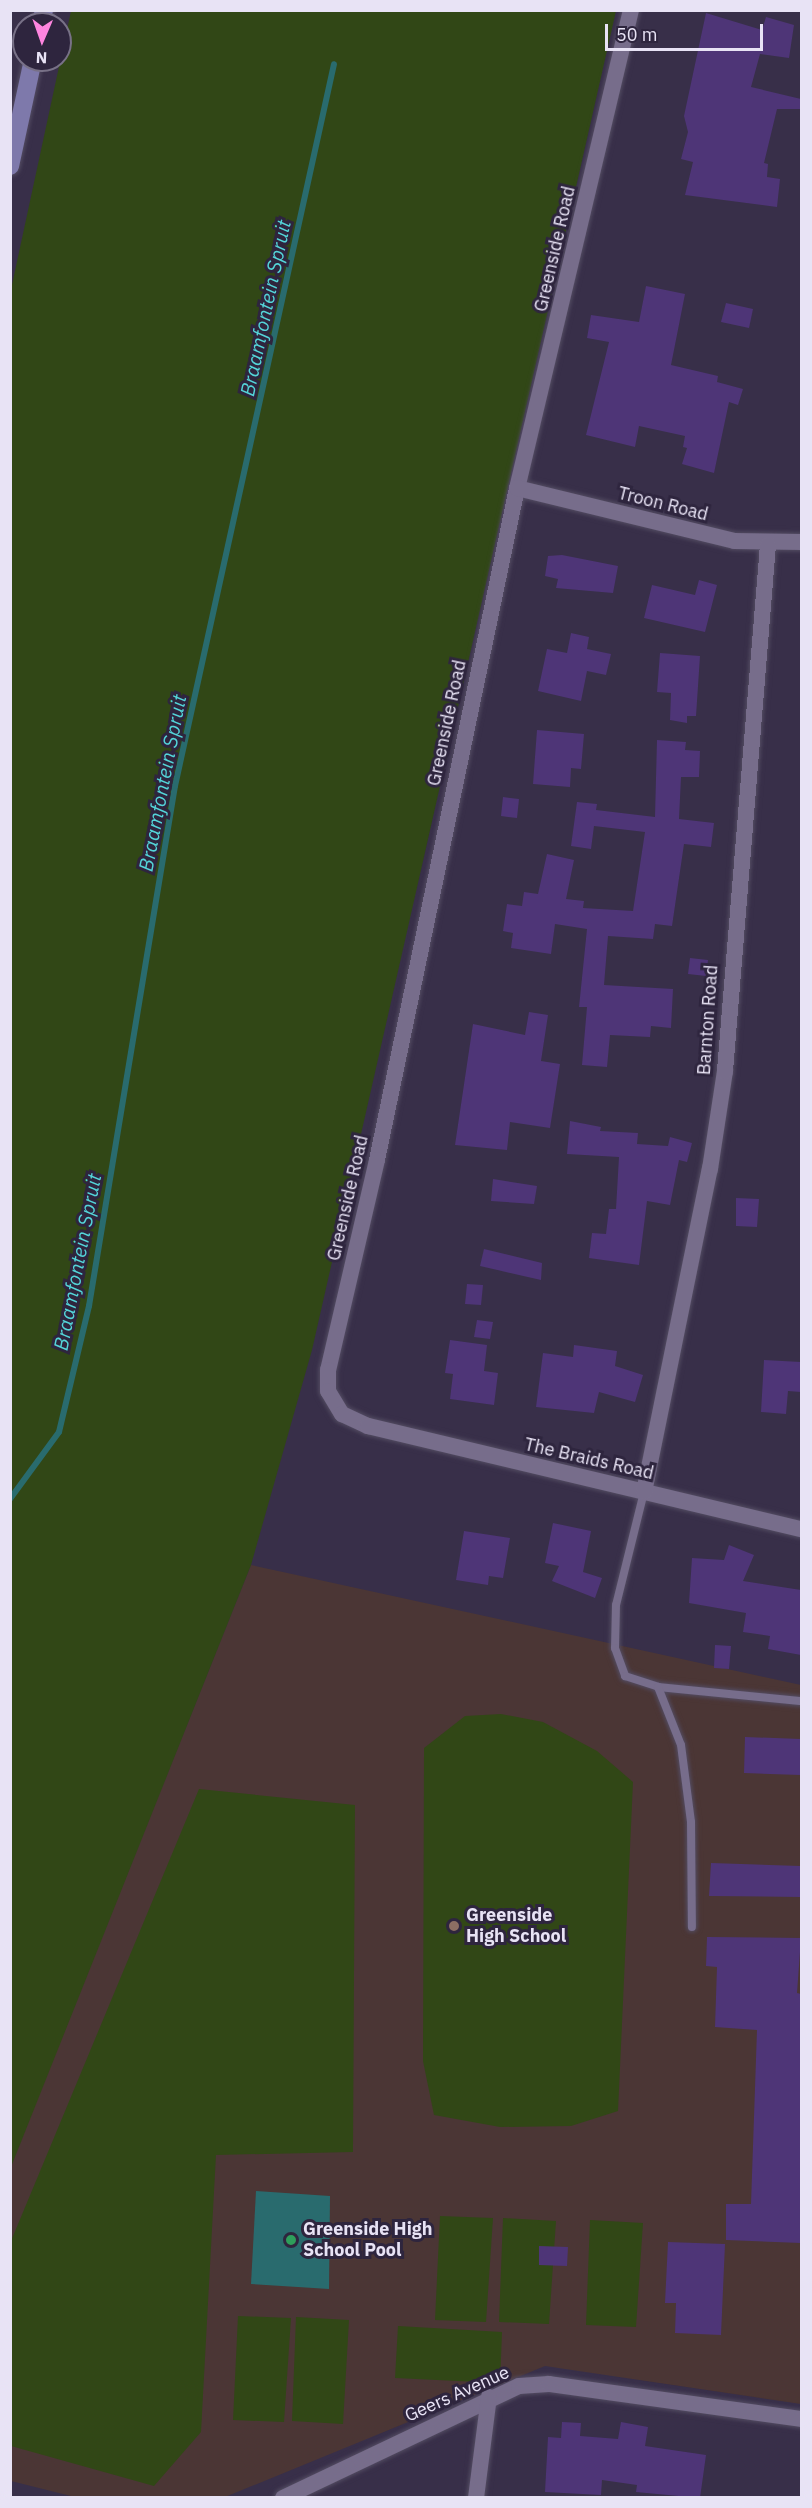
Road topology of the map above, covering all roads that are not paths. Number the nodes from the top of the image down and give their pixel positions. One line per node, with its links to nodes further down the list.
1 (631, 10): 4 (street, Greenside Road)
2 (30, 72): 3 (street)
3 (10, 166)
4 (517, 488): 6 (street, Troon Road); 7 (street, Greenside Road)
5 (801, 542): 6 (street, Troon Road)
6 (768, 545): 8 (street, Barnton Road)
7 (369, 1426): 8 (street, The Braids Road)
8 (644, 1492): 9 (street, The Braids Road); 10 (lane)
9 (801, 1529)
10 (658, 1687): 11 (lane); 12 (lane)
11 (801, 1701)
12 (692, 1927)
13 (489, 2397): 14 (street, Geers Avenue); 15 (street, Geers Avenue); 16 (street)
14 (801, 2419)
15 (283, 2498)
16 (476, 2498)

